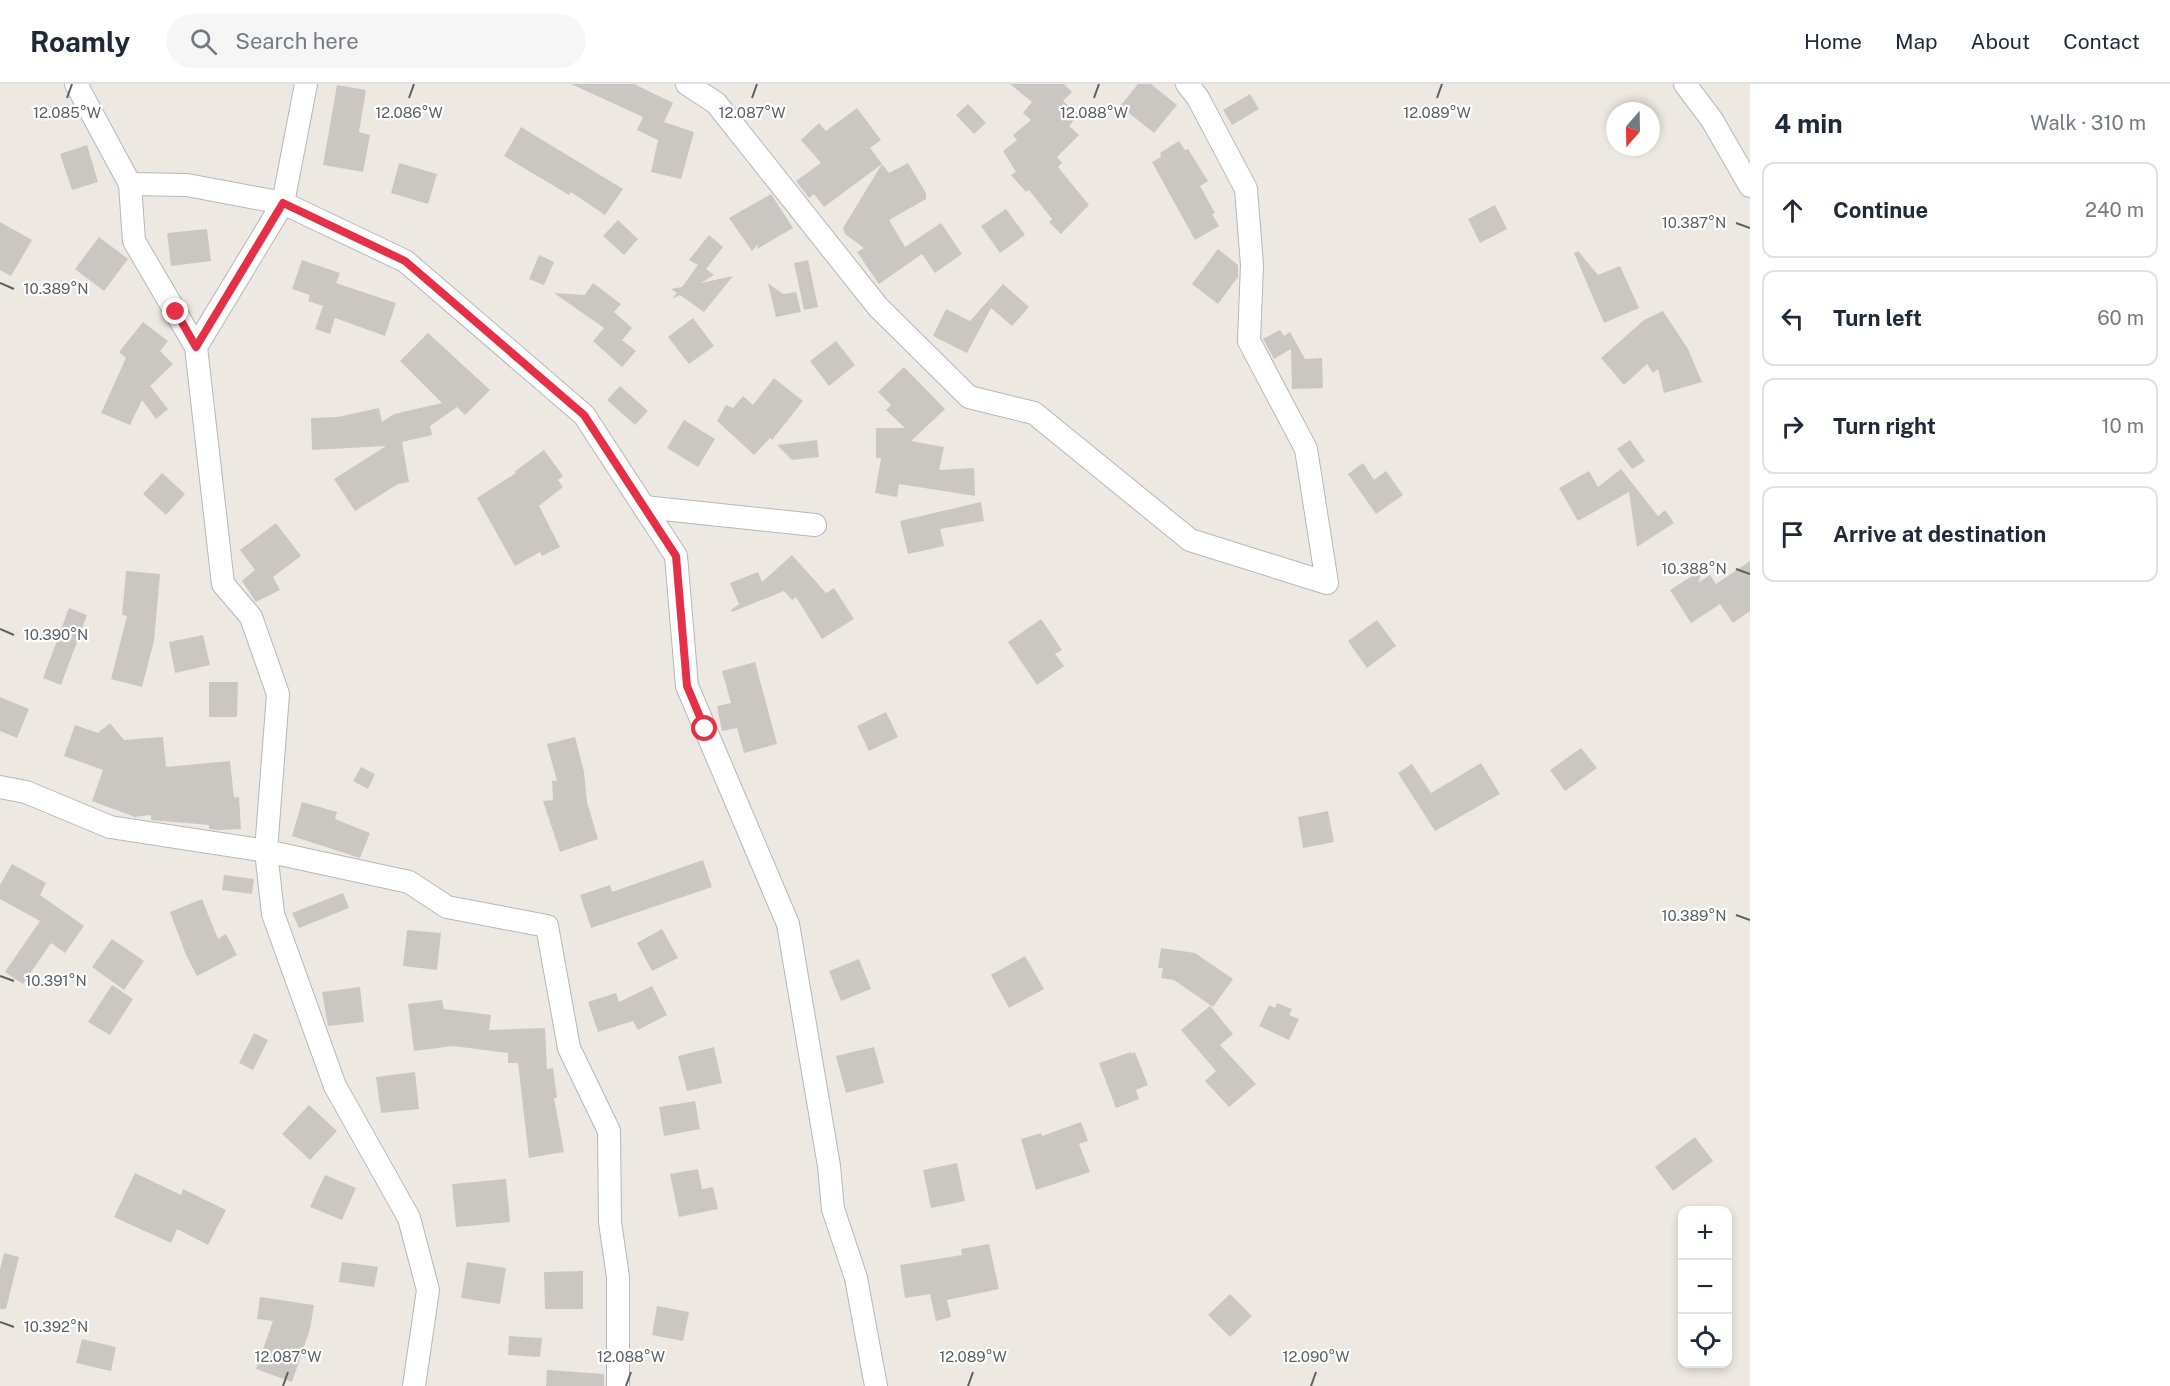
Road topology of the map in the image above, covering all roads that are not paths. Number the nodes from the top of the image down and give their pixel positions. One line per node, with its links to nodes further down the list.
1 (76, 84): 6 (street)
2 (306, 84): 8 (street)
3 (687, 84): 4 (street)
4 (1187, 84)
5 (1685, 84): 7 (street)
6 (130, 184): 8 (street); 9 (street)
7 (1750, 186)
8 (283, 203): 9 (street); 10 (street)
9 (196, 347): 13 (street)
10 (644, 507): 11 (street); 16 (street)
11 (815, 525)
12 (0, 787): 13 (street)
13 (266, 851): 14 (street); 15 (street)
14 (414, 1386)
15 (618, 1386)
16 (876, 1386)

